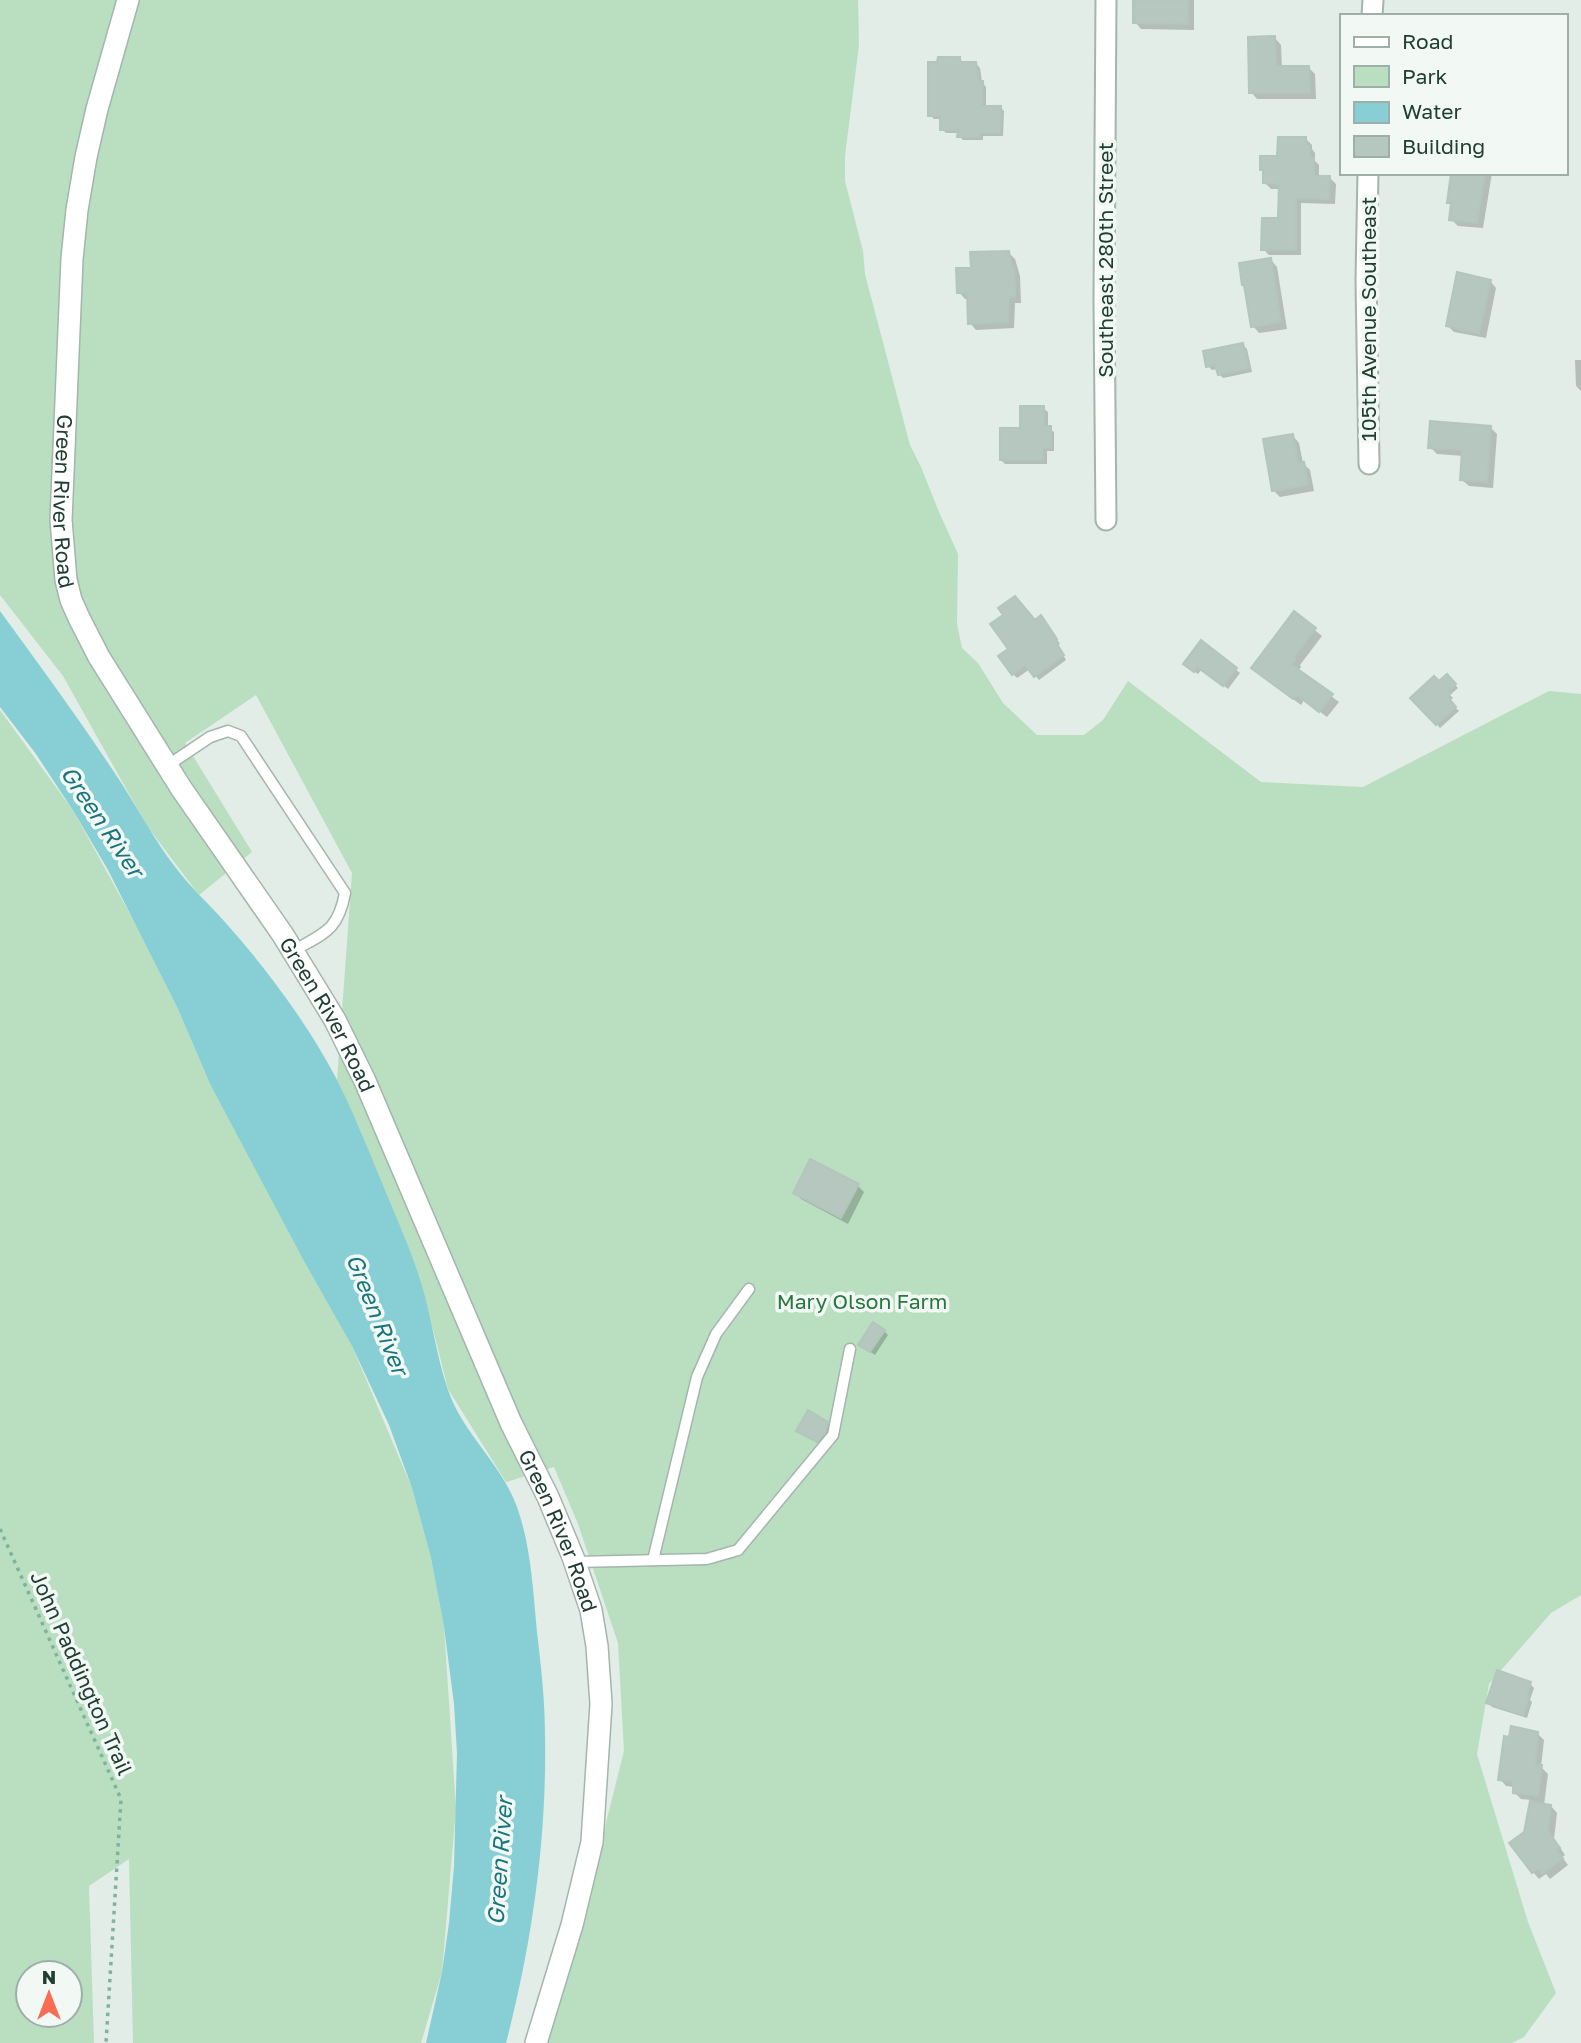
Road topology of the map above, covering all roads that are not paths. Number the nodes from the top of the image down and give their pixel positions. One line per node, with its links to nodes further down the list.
1 (128, 0): 6 (street, Green River Road)
2 (1106, 0): 5 (street, Southeast 280th Street)
3 (1368, 175): 4 (street, 105th Avenue Southeast)
4 (1369, 464)
5 (1106, 520)
6 (167, 765): 7 (street, Green River Road); 7 (lane)
7 (293, 951): 11 (street, Green River Road)
8 (749, 1289): 10 (lane)
9 (850, 1349): 10 (lane)
10 (653, 1560): 11 (lane)
11 (575, 1562): 12 (street, Green River Road)
12 (536, 2043)

